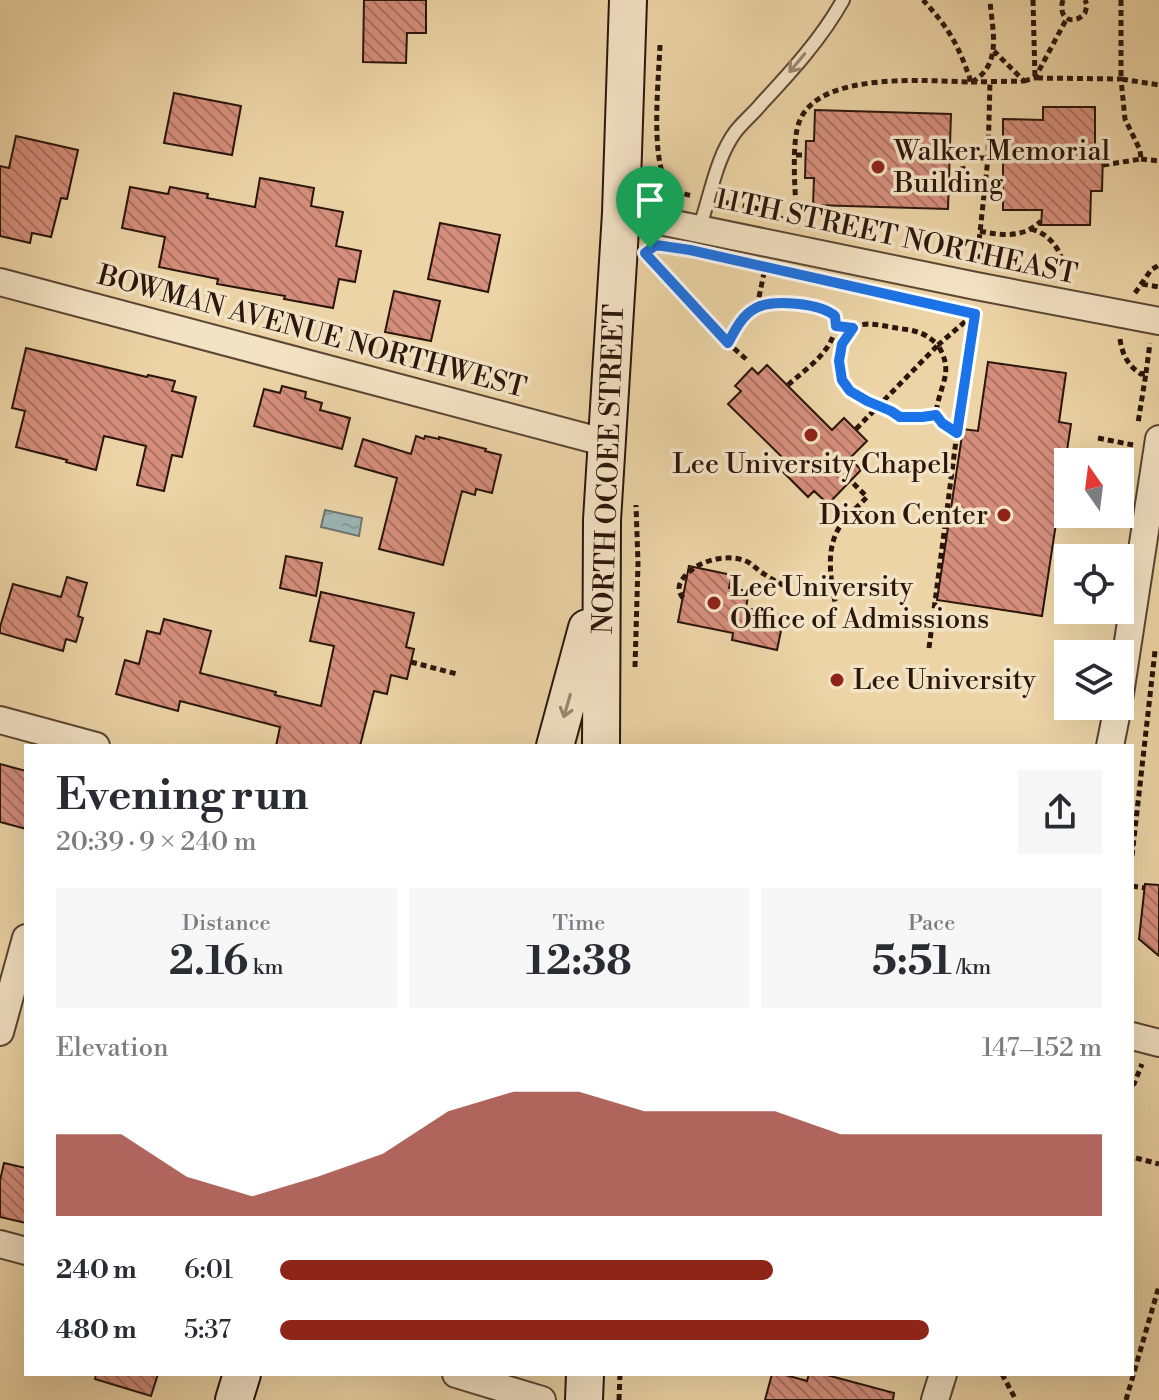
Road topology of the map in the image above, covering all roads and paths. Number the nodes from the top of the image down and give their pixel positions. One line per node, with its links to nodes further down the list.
1 (628, 0): 28 (main road, NORTH OCOEE STREET)
2 (843, 0): 27 (lane, one-way to 27)
3 (923, 0): 15 (path)
4 (990, 0): 11 (path)
5 (1033, 0): 12 (path)
6 (1063, 0): 9 (path)
7 (1085, 0): 9 (path)
8 (1121, 0): 13 (path)
9 (1067, 18): 12 (path)
10 (660, 44): 27 (path)
11 (994, 51): 14 (path); 15 (path)
12 (1035, 78): 13 (path); 14 (path)
13 (1121, 79): 17 (path); 23 (path)
14 (1024, 81): 16 (path)
15 (971, 82): 16 (path); 19 (path)
16 (990, 82): 22 (path)
17 (1159, 85)
18 (950, 151): 21 (path)
19 (796, 155): 20 (path); 27 (path)
20 (806, 155)
21 (963, 156): 22 (path); 26 (path)
22 (988, 158): 26 (path)
23 (1141, 159): 24 (path); 25 (path)
24 (1159, 161)
25 (1103, 165)
26 (986, 184): 32 (path)
27 (709, 199): 30 (lane)
28 (621, 213): 30 (street, 11TH STREET NORTHEAST); 59 (main road, NORTH OCOEE STREET)
29 (1041, 221): 31 (path)
30 (699, 229): 46 (street, 11TH STREET NORTHEAST)
31 (1031, 229): 32 (path); 36 (path)
32 (980, 231): 34 (path)
33 (650, 248): 48 (path)
34 (977, 261)
35 (765, 267): 40 (path)
36 (1066, 281)
37 (0, 282): 59 (street, BOWMAN AVENUE NORTHWEST)
38 (1142, 284): 39 (path)
39 (1159, 287)
40 (757, 307): 44 (path); 48 (path)
41 (960, 310): 42 (path)
42 (975, 314): 43 (path); 49 (path); 56 (path)
43 (988, 316)
44 (836, 326): 45 (path); 52 (path)
45 (853, 328): 49 (path); 53 (path)
46 (1152, 330): 51 (path)
47 (1133, 338): 51 (path)
48 (728, 343): 50 (path)
49 (938, 345): 53 (path); 54 (path)
50 (746, 359)
51 (1146, 373): 57 (path)
52 (788, 385)
53 (879, 405): 54 (path); 55 (path)
54 (936, 415): 56 (path)
55 (856, 429)
56 (957, 433): 66 (path)
57 (1098, 438)
58 (1159, 439): 65 (street)
59 (607, 443): 61 (main road, NORTH OCOEE STREET)
60 (853, 483): 64 (path)
61 (602, 520): 73 (main road, one-way to 73); 74 (main road, NORTH OCOEE STREET)
62 (792, 589): 63 (path)
63 (683, 598)
64 (837, 611)
65 (1128, 640)
66 (929, 648)
67 (1155, 650): 76 (path)
68 (411, 662): 69 (path)
69 (457, 674)
70 (0, 720): 72 (street)
71 (1115, 720): 75 (street)
72 (82, 744)
73 (556, 744)
74 (601, 744)
75 (1110, 744)
76 (1134, 838)
77 (1134, 886): 78 (path)
78 (1145, 888)
79 (24, 945): 80 (street)
80 (0, 1032)
81 (1145, 1044): 82 (path)
82 (1134, 1082)
83 (1136, 1158): 84 (path)
84 (1159, 1164)
85 (0, 1244): 86 (street)
86 (24, 1250)
87 (1159, 1286): 88 (path)
88 (1134, 1372)
89 (241, 1376): 96 (main road)
90 (463, 1376): 97 (street)
91 (585, 1376): 98 (main road)
92 (620, 1376): 99 (path)
93 (942, 1376): 100 (street)
94 (1003, 1376): 101 (path)
95 (1133, 1376): 102 (path)
96 (234, 1400)
97 (542, 1400)
98 (584, 1400)
99 (619, 1400)
100 (935, 1400)
101 (1016, 1400)
102 (1126, 1400)

